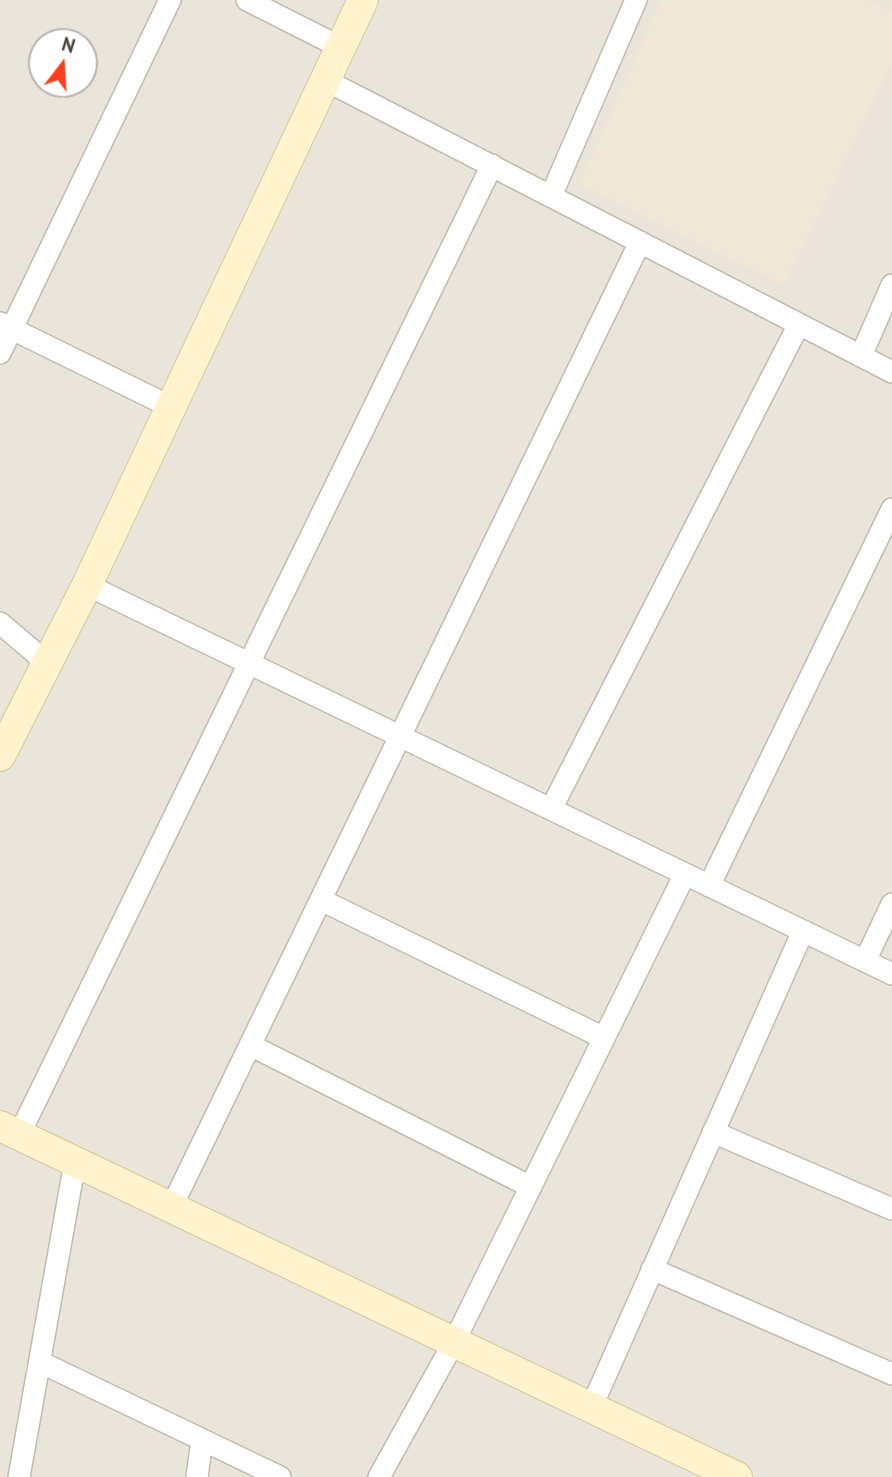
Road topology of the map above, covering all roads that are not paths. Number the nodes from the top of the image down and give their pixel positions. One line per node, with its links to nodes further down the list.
1 (170, 0): 12 (street)
2 (247, 0): 5 (street)
3 (363, 0): 5 (street)
4 (636, 0): 8 (street)
5 (340, 47): 6 (street)
6 (325, 80): 7 (street); 16 (street)
7 (492, 165): 8 (street); 21 (street)
8 (551, 196): 9 (street)
9 (640, 242): 11 (street); 22 (street)
10 (892, 285): 14 (street)
11 (799, 324): 14 (street); 24 (street)
12 (6, 326): 13 (street); 16 (street)
13 (0, 353)
14 (862, 356): 15 (street)
15 (892, 372)
16 (171, 407): 18 (street)
17 (892, 509): 26 (street)
18 (87, 585): 20 (street); 21 (street)
19 (0, 623): 20 (street)
20 (47, 663): 23 (street)
21 (249, 663): 22 (street); 34 (street)
22 (400, 736): 24 (street); 27 (street)
23 (0, 756)
24 (551, 809): 25 (street)
25 (685, 874): 26 (street); 32 (street)
26 (709, 886): 29 (street)
27 (321, 900): 32 (street); 33 (street)
28 (892, 904): 30 (street)
29 (803, 930): 30 (street); 35 (street)
30 (865, 961): 31 (street)
31 (892, 974)
32 (604, 1038): 37 (street)
33 (250, 1045): 37 (street); 38 (street)
34 (9, 1131): 36 (street)
35 (713, 1132): 39 (street); 40 (street)
36 (75, 1162): 38 (street); 42 (street)
37 (531, 1187): 41 (street)
38 (171, 1208): 41 (street)
39 (892, 1209)
40 (652, 1269): 43 (street); 44 (street)
41 (454, 1342): 44 (street); 49 (street)
42 (40, 1362): 45 (street); 46 (street)
43 (892, 1374)
44 (591, 1408): 50 (street)
45 (202, 1440): 47 (street); 48 (street)
46 (19, 1477)
47 (197, 1477)
48 (280, 1477)
49 (379, 1477)
50 (737, 1477)

